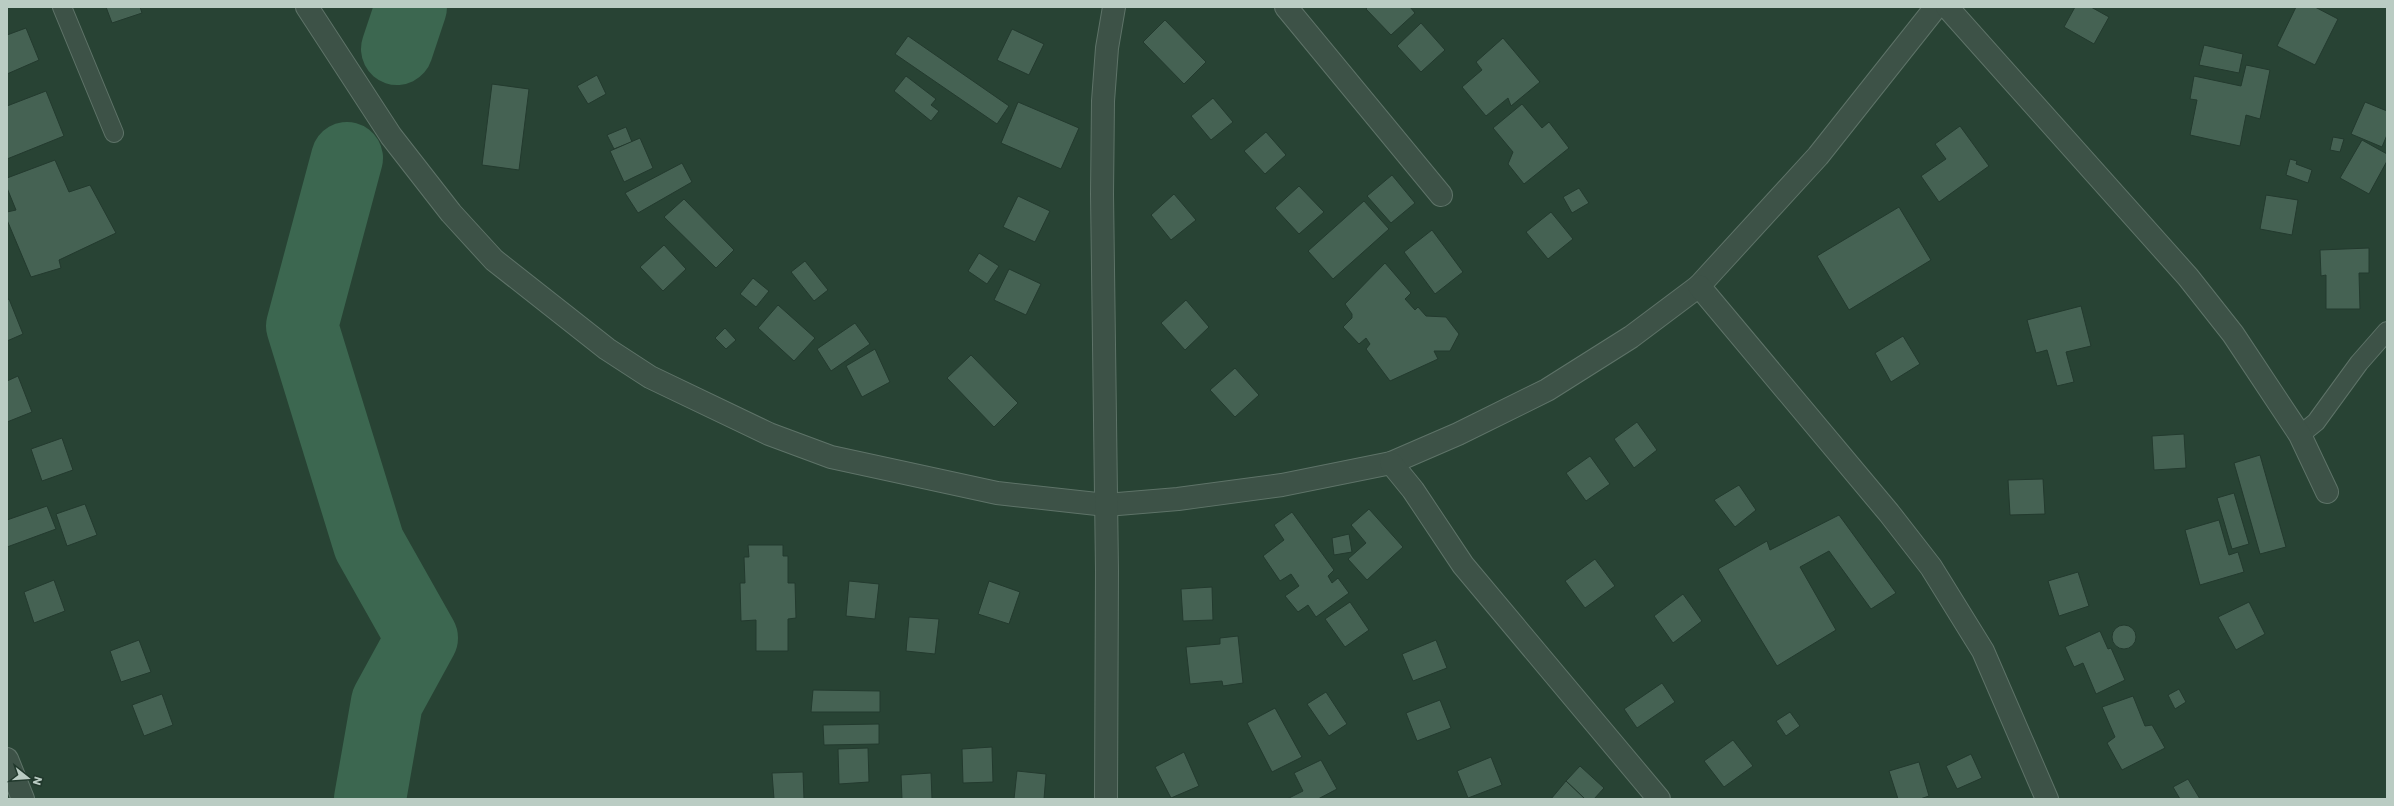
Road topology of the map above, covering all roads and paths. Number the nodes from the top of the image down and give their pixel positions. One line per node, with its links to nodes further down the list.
1 (62, 7): 7 (lane)
2 (307, 7): 14 (street)
3 (1114, 7): 14 (street)
4 (1286, 7): 8 (street)
5 (1936, 7): 9 (street)
6 (1947, 7): 11 (street)
7 (114, 133)
8 (1441, 195)
9 (1699, 286): 12 (street); 19 (street)
10 (2387, 331): 11 (lane)
11 (2300, 435): 13 (street)
12 (1391, 463): 14 (street); 18 (street)
13 (2327, 492)
14 (1106, 505): 17 (street)
15 (7, 759): 16 (street)
16 (23, 799)
17 (1106, 799)
18 (1658, 799)
19 (2047, 799)

